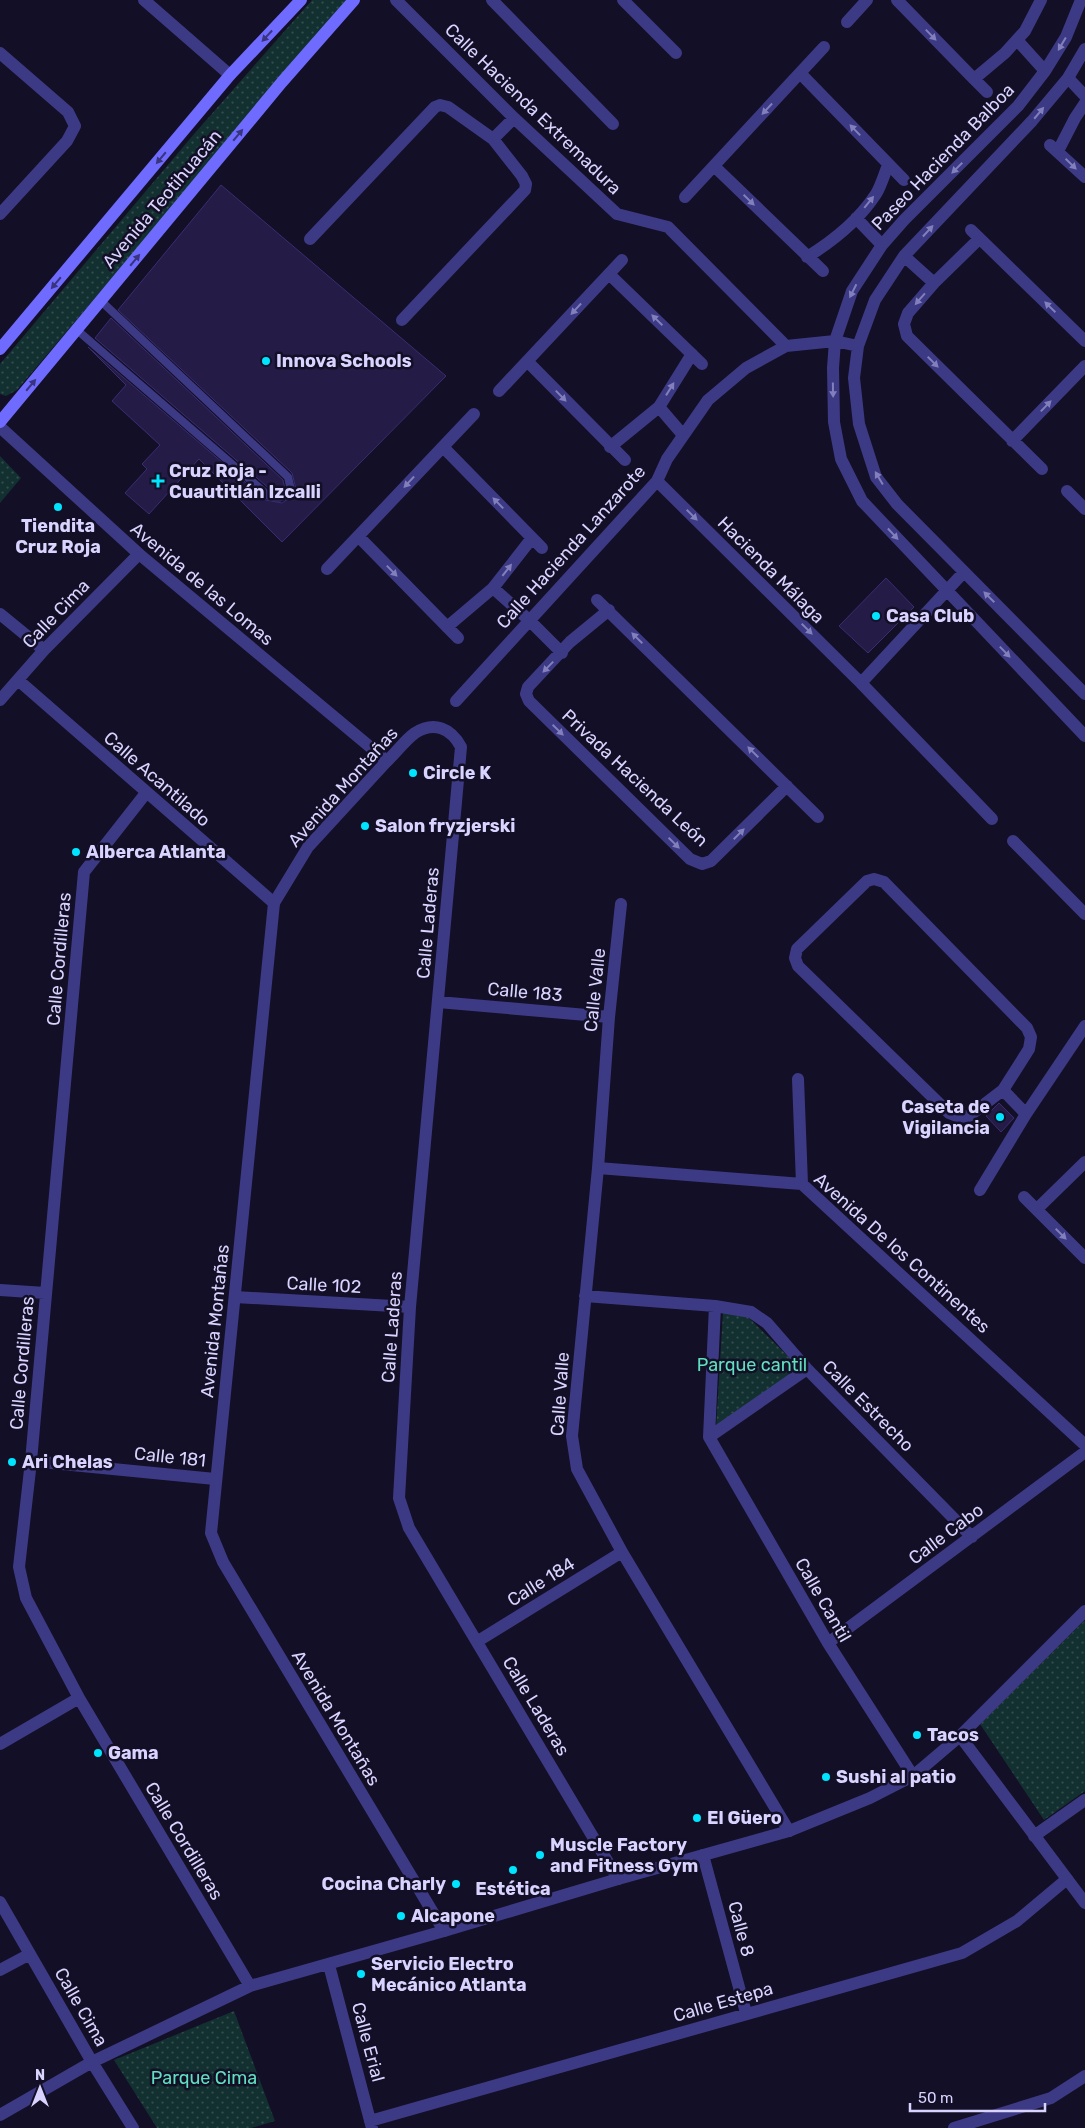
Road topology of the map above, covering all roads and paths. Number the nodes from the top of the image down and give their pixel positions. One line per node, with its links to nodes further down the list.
1 (144, 0): 19 (street)
2 (301, 0): 19 (main road, Avenida Teotihuacán, one-way to 19)
3 (354, 0): 43 (main road, Avenida Teotihuacán, one-way to 3)
4 (396, 0): 25 (street, Calle Hacienda Extremadura)
5 (492, 0): 26 (street)
6 (624, 0): 16 (street)
7 (867, 0): 11 (street)
8 (897, 0): 21 (street, one-way to 21)
9 (1041, 0): 12 (street)
10 (1082, 0): 17 (street, Paseo Hacienda Balboa, one-way to 17)
11 (847, 22)
12 (1017, 40): 17 (street); 21 (street)
13 (824, 47): 18 (street)
14 (1085, 49): 20 (street)
15 (0, 53): 33 (street)
16 (676, 53)
17 (1045, 72): 36 (street, Paseo Hacienda Balboa, one-way to 36)
18 (800, 73): 28 (street, one-way to 18); 29 (street, one-way to 29)
19 (230, 75): 50 (main road, Avenida Teotihuacán, one-way to 50)
20 (1068, 78): 23 (street); 37 (street, one-way to 20)
21 (974, 79): 22 (street)
22 (987, 92)
23 (1085, 96)
24 (1085, 103): 30 (street, one-way to 30)
25 (514, 118): 27 (street); 48 (street, Calle Hacienda Extremadura)
26 (612, 124)
27 (493, 139): 35 (street); 44 (street)
28 (888, 165): 31 (street); 34 (street, one-way to 28)
29 (714, 166): 32 (street); 38 (street, one-way to 38)
30 (1085, 177)
31 (904, 180)
32 (686, 197)
33 (0, 214)
34 (856, 218): 36 (street); 38 (street)
35 (310, 239)
36 (882, 245): 46 (street, Paseo Hacienda Balboa, one-way to 46)
37 (904, 256): 42 (street); 49 (street)
38 (807, 257): 40 (street)
39 (622, 260): 41 (street)
40 (823, 271)
41 (610, 274): 51 (street, one-way to 41); 52 (street, one-way to 52)
42 (934, 284): 47 (street, one-way to 42); 61 (street, one-way to 61)
43 (100, 301): 45 (main road, Avenida Teotihuacán); 45 (lane)
44 (402, 320)
45 (77, 330): 58 (main road, Avenida Teotihuacán, one-way to 45)
46 (835, 341): 48 (street, Calle Hacienda Lanzarote); 49 (street, Calle Hacienda Lanzarote); 76 (street, Paseo Hacienda Balboa, one-way to 76)
47 (1085, 341)
48 (786, 346): 60 (street, Calle Hacienda Lanzarote)
49 (858, 346): 74 (street, one-way to 49)
50 (0, 349)
51 (692, 354): 53 (street); 56 (street, one-way to 51)
52 (527, 361): 55 (street); 63 (street, one-way to 63)
53 (702, 364)
54 (1085, 366): 61 (street, one-way to 54)
55 (499, 391)
56 (659, 407): 60 (street); 63 (street)
57 (474, 414): 62 (street)
58 (0, 422)
59 (0, 427): 72 (street, Avenida de las Lomas)
60 (683, 435): 66 (street, Calle Hacienda Lanzarote)
61 (1012, 441): 65 (street)
62 (443, 447): 69 (street, one-way to 69); 70 (street, one-way to 62)
63 (610, 447): 64 (street)
64 (625, 460)
65 (1042, 469)
66 (657, 481): 80 (street, Calle Hacienda Lanzarote); 86 (street, Hacienda Málaga, one-way to 86)
67 (1067, 491): 68 (street)
68 (1085, 509)
69 (358, 536): 73 (street); 81 (street, one-way to 81)
70 (532, 538): 71 (street); 75 (street, one-way to 70)
71 (542, 548)
72 (139, 554): 83 (street, Calle Cima); 92 (street, Avenida de las Lomas)
73 (327, 569)
74 (964, 572): 76 (street); 87 (street, one-way to 74)
75 (493, 588): 80 (street); 81 (street)
76 (946, 590): 86 (street); 91 (street, Paseo Hacienda Balboa, one-way to 91)
77 (597, 600): 78 (street)
78 (609, 610): 84 (street, Privada Hacienda León); 93 (street, one-way to 78)
79 (0, 614): 83 (street)
80 (529, 620): 84 (street); 89 (street, Calle Hacienda Lanzarote)
81 (447, 627): 82 (street)
82 (458, 638)
83 (44, 650): 85 (street, Calle Cima)
84 (562, 653): 93 (street, Privada Hacienda León, one-way to 93)
85 (18, 680): 88 (street, Calle Cima); 94 (street, Calle Acantilado)
86 (861, 683): 96 (street, Hacienda Málaga)
87 (1085, 694)
88 (0, 700)
89 (456, 701)
90 (444, 728): 92 (street, Avenida Montañas); 101 (street, Calle Laderas)
91 (1085, 736)
92 (387, 761): 98 (street, Avenida Montañas)
93 (788, 786): 95 (street)
94 (146, 794): 98 (street, Calle Acantilado); 115 (street, Calle Cordilleras)
95 (818, 817)
96 (992, 819)
97 (1013, 842): 100 (street)
98 (274, 903): 117 (street, Avenida Montañas)
99 (621, 904): 102 (street, Calle Valle)
100 (1085, 914)
101 (438, 1002): 102 (street, Calle 183); 119 (street, Calle Laderas)
102 (609, 1018): 108 (street, Calle Valle)
103 (1085, 1026): 106 (street)
104 (798, 1079): 109 (street)
105 (1003, 1090): 105 (street); 106 (street)
106 (1026, 1114): 110 (street)
107 (1085, 1162): 112 (street)
108 (598, 1168): 109 (street, Avenida De los Continentes); 116 (street, Calle Valle)
109 (802, 1184): 122 (street, Avenida De los Continentes)
110 (980, 1190)
111 (1024, 1197): 112 (street)
112 (1037, 1209): 113 (street, one-way to 113)
113 (1085, 1258)
114 (0, 1290): 115 (street)
115 (45, 1293): 124 (street, Calle Cordilleras)
116 (585, 1296): 118 (street, Calle Estrecho); 127 (street, Calle Valle)
117 (235, 1298): 119 (street, Calle 102); 125 (street, Avenida Montañas)
118 (715, 1306): 120 (street, Calle Estrecho); 121 (street)
119 (410, 1307): 129 (street, Calle Laderas)
120 (807, 1369): 121 (street); 126 (street, Calle Estrecho)
121 (709, 1437): 130 (street, Calle Cantil)
122 (1085, 1445)
123 (1085, 1452): 126 (street, Calle Cabo)
124 (31, 1461): 125 (street, Calle 181); 131 (street, Calle Cordilleras)
125 (215, 1479): 143 (street, Avenida Montañas)
126 (972, 1537): 130 (street, Calle Cabo)
127 (622, 1552): 129 (street, Calle 184); 136 (street, Calle Valle)
128 (1085, 1611): 132 (street)
129 (478, 1641): 139 (street, Calle Laderas)
130 (828, 1643): 134 (street, Calle Cantil)
131 (79, 1698): 133 (street); 147 (street, Calle Cordilleras)
132 (960, 1736): 134 (street); 137 (street)
133 (0, 1744)
134 (913, 1776): 136 (street)
135 (1085, 1800): 137 (street)
136 (789, 1831): 138 (street)
137 (1034, 1836): 140 (street)
138 (703, 1855): 139 (street); 148 (street, Calle 8)
139 (618, 1879): 143 (street)
140 (1067, 1879): 142 (street); 148 (street, Calle Estepa)
141 (0, 1902): 144 (street, Calle Cima)
142 (1085, 1903)
143 (444, 1931): 145 (street)
144 (30, 1954): 146 (street); 149 (street, Calle Cima)
145 (329, 1965): 147 (street); 152 (street, Calle Erial)
146 (0, 1970)
147 (250, 1986): 149 (street)
148 (746, 2013): 152 (street, Calle Estepa)
149 (92, 2062): 151 (street); 153 (street, Calle Cima)
150 (1085, 2076): 154 (street)
151 (0, 2115)
152 (371, 2124)
153 (133, 2128)
154 (954, 2128)

